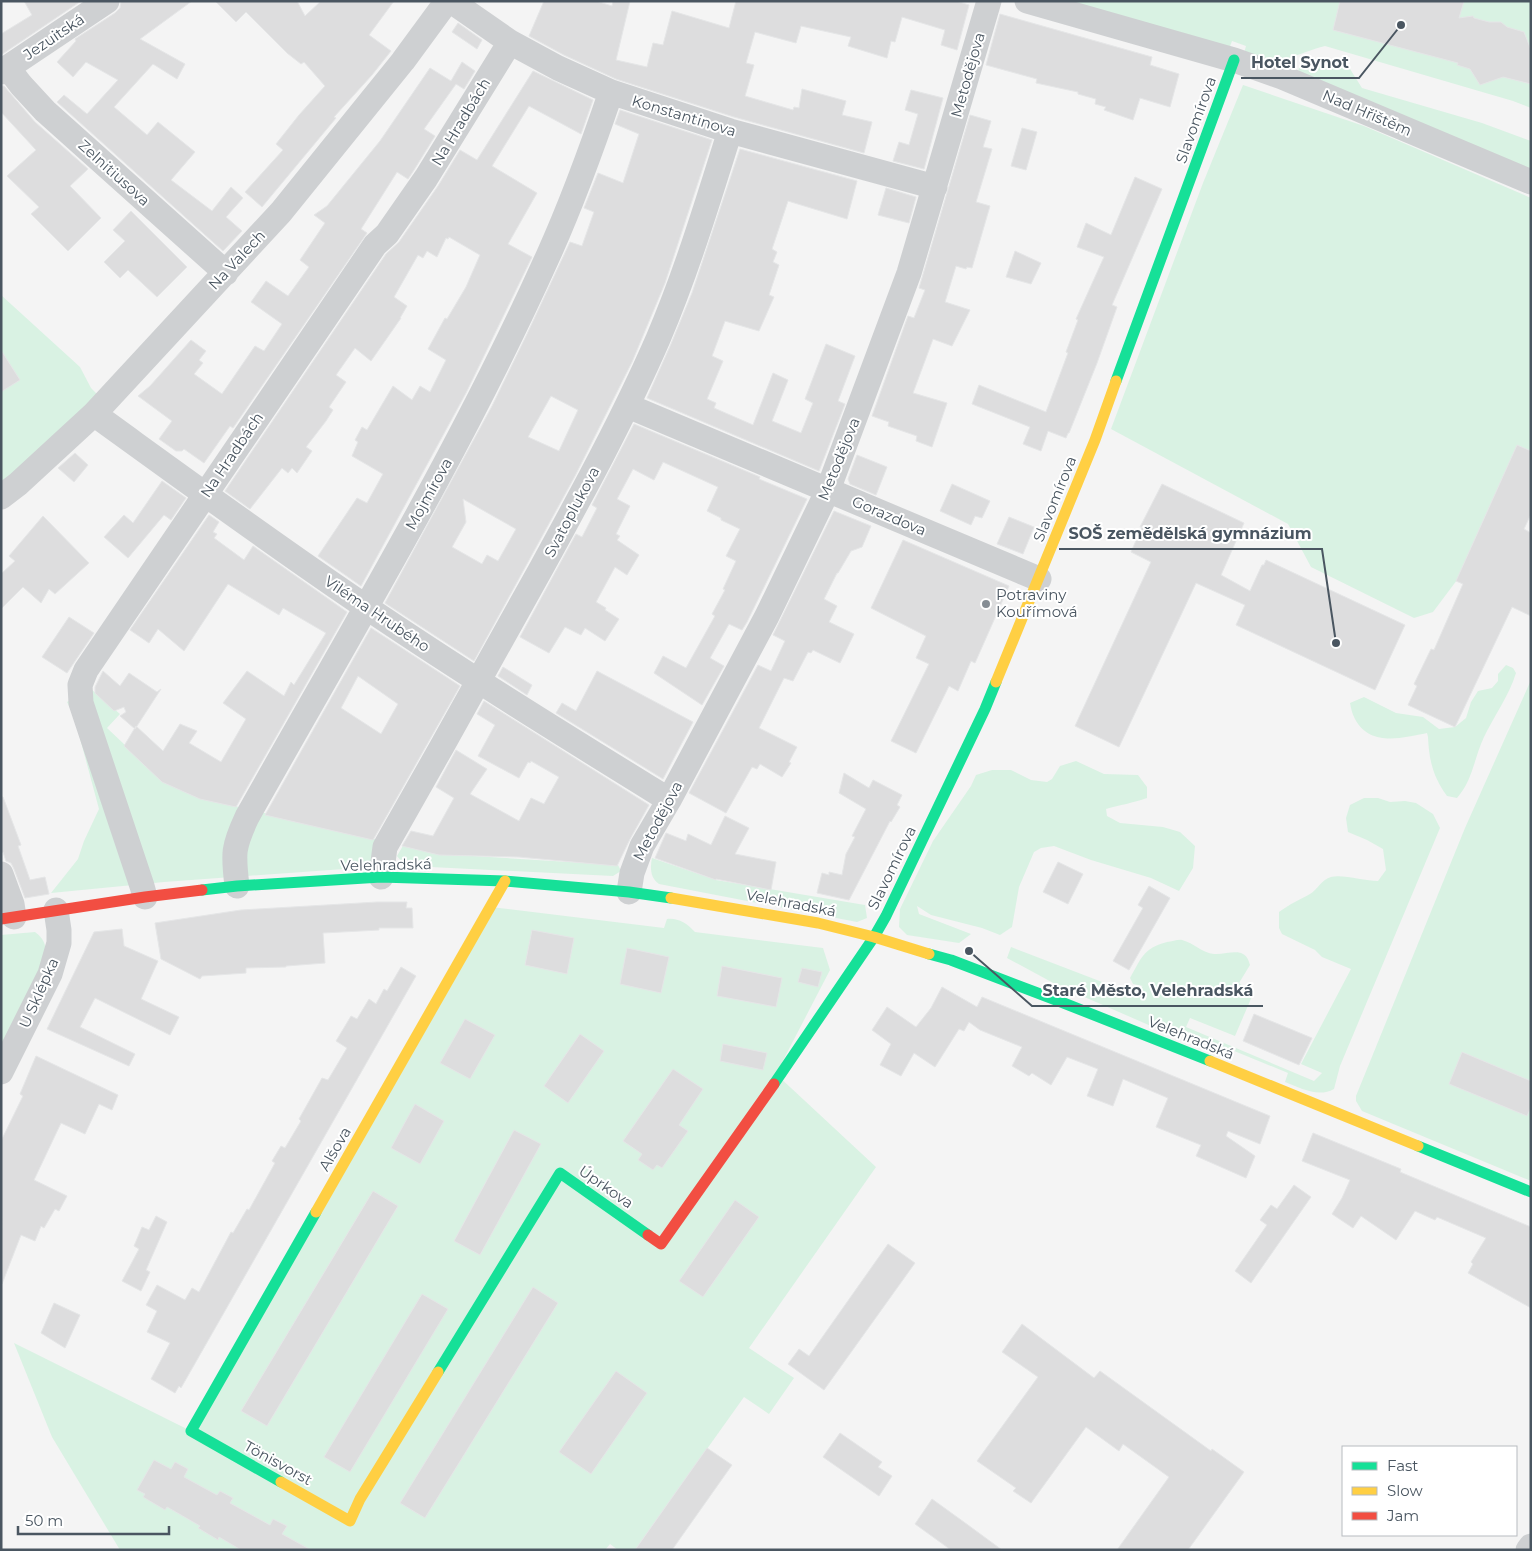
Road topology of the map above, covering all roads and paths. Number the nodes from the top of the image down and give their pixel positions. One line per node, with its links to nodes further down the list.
1 (108, 1): 7 (street, Jezuitská)
2 (449, 1): 5 (street, Konstantinova); 12 (street, Na Valech)
3 (989, 1): 11 (street, Metodějova)
4 (1027, 1): 6 (street, Nad Hřištěm)
5 (510, 42): 8 (street, Konstantinova); 16 (street, Na Hradbách)
6 (1234, 60): 10 (street, Nad Hřištěm); 18 (street, Slavomírova)
7 (4, 70): 12 (street, Zelnitiusova)
8 (611, 92): 9 (street, Konstantinova); 19 (street, Mojmírova)
9 (730, 131): 11 (street, Konstantinova); 13 (street, Svatoplukova)
10 (1531, 182)
11 (935, 187): 15 (street, Metodějova)
12 (226, 272): 14 (street, Na Valech)
13 (628, 406): 15 (street, Gorazdova); 20 (street, Svatoplukova)
14 (94, 414): 16 (street, Viléma Hrubého); 17 (street, Na Valech)
15 (828, 490): 18 (street, Gorazdova); 21 (street, Metodějova)
16 (204, 495): 19 (street, Viléma Hrubého); 27 (street, Na Hradbách)
17 (1, 497)
18 (1039, 580): 30 (street, Slavomírova)
19 (365, 607): 20 (street, Viléma Hrubého); 25 (street, Mojmírova)
20 (479, 682): 21 (street, Viléma Hrubého); 23 (street, Svatoplukova)
21 (669, 800): 26 (street, Metodějova)
22 (1, 874): 29 (street)
23 (381, 877): 24 (street, Velehradská); 25 (street, Velehradská)
24 (506, 881): 26 (street, Velehradská); 33 (street, Alšova)
25 (237, 886): 27 (street, Velehradská)
26 (629, 892): 30 (street, Velehradská)
27 (145, 897): 28 (street, Velehradská)
28 (56, 910): 29 (street, Velehradská); 31 (street, U Sklépka)
29 (8, 918)
30 (874, 937): 32 (street, Velehradská); 34 (street, Úprkova)
31 (1, 1072)
32 (1531, 1192)
33 (190, 1431): 34 (street, Tönisvorst)
34 (350, 1521)
35 (1531, 1546): 36 (street)
36 (1528, 1550)

